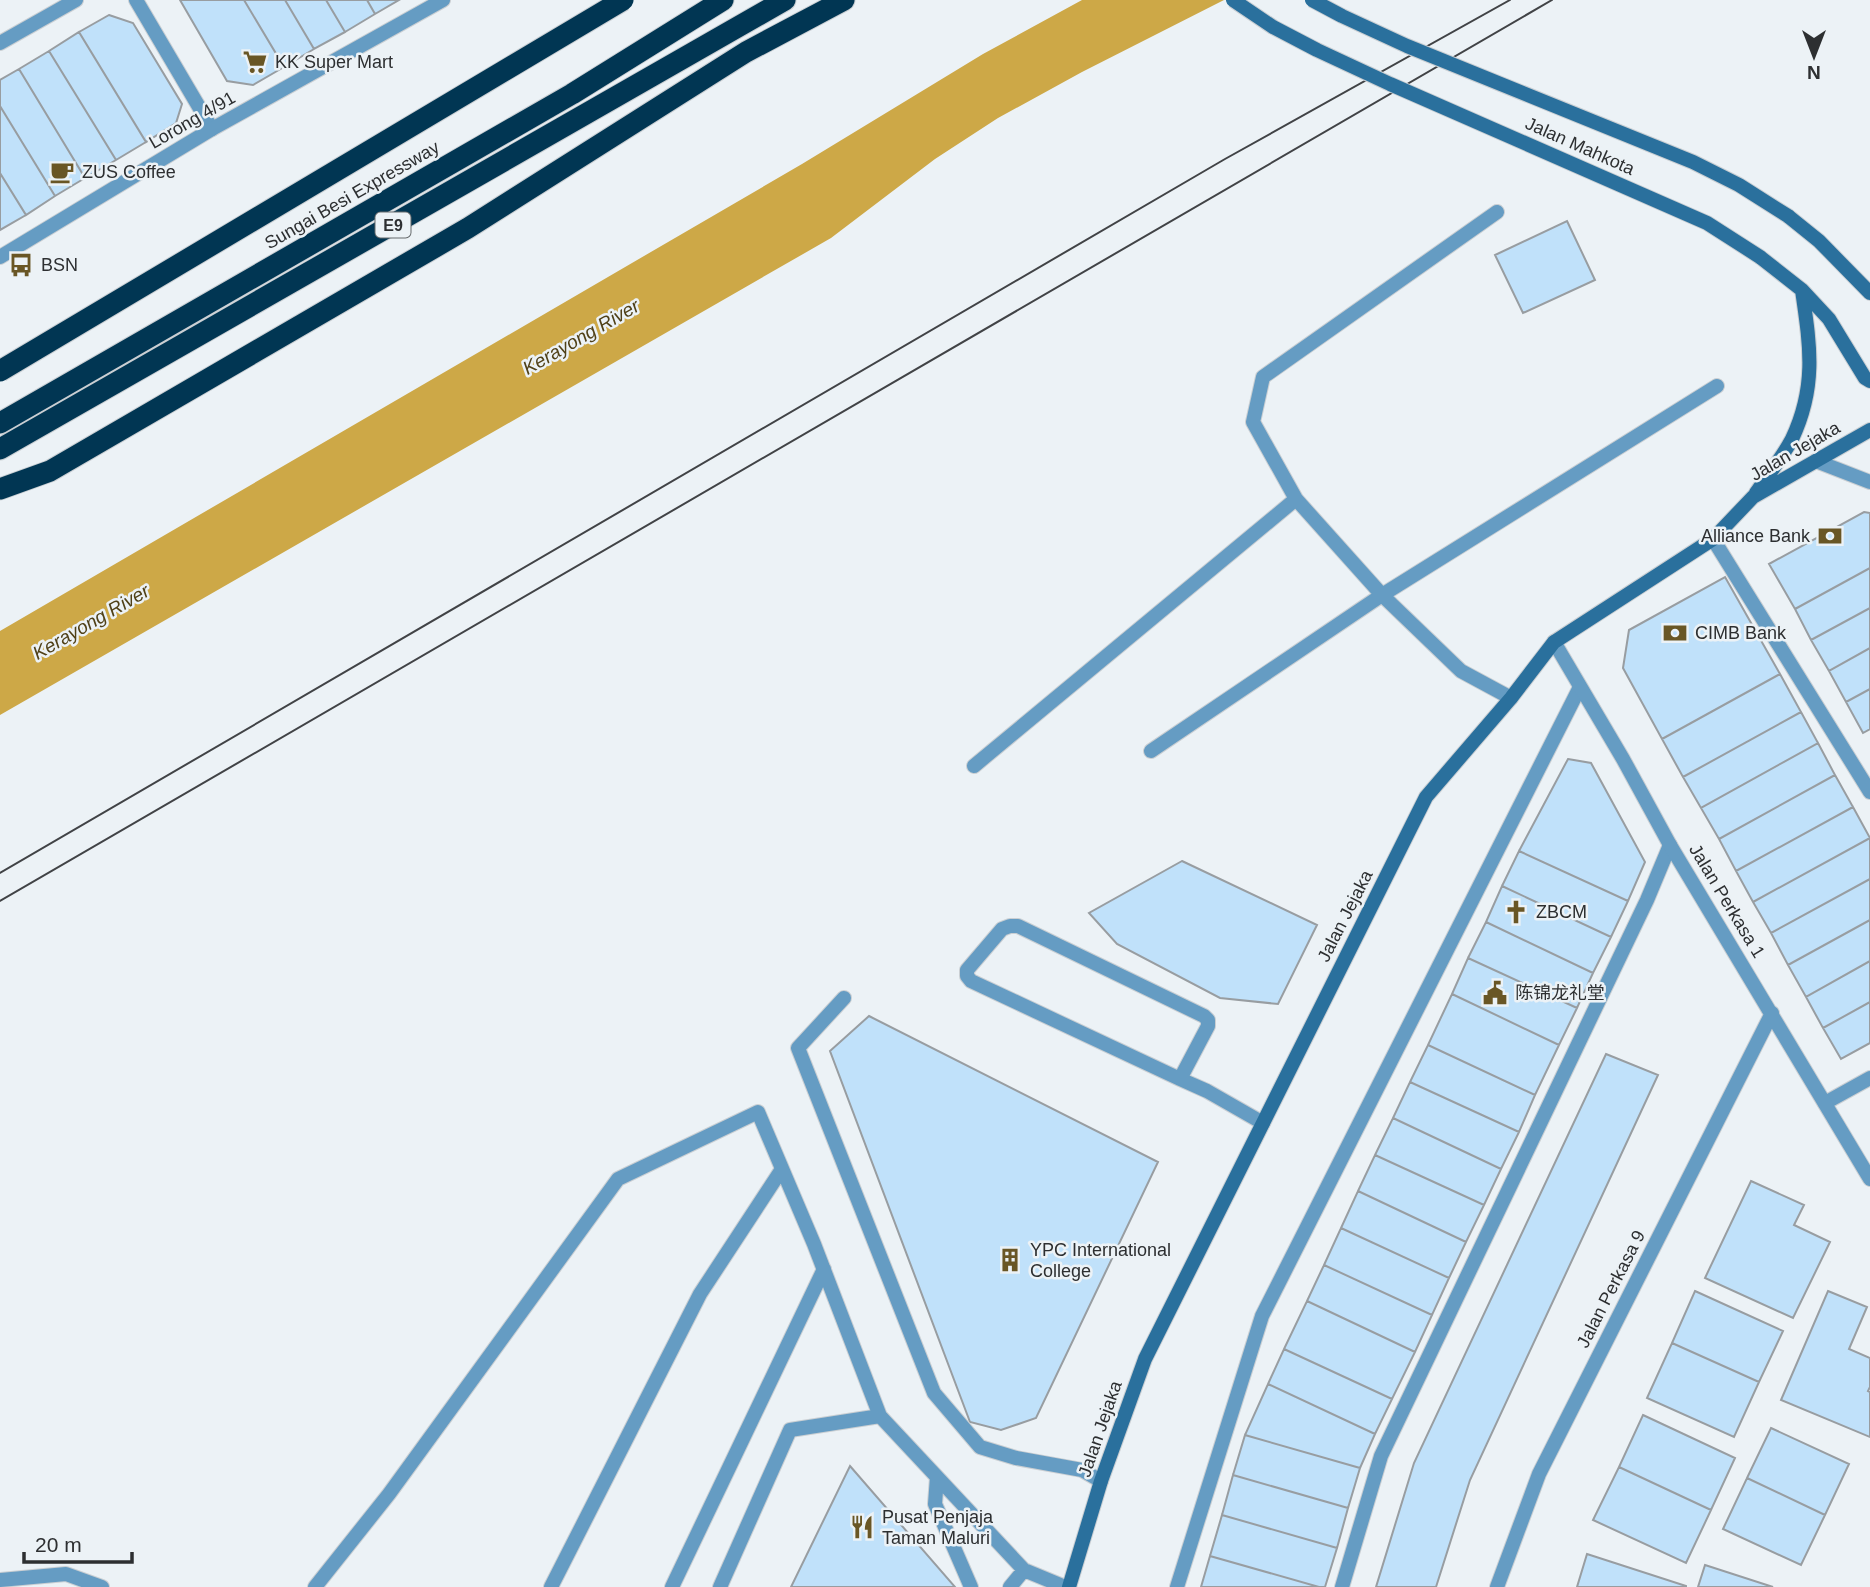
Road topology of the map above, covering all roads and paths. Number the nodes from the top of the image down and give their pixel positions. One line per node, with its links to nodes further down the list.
1 (76, 0): 10 (street)
2 (136, 0): 11 (street)
3 (443, 0): 11 (street, Lorong 4/91)
4 (625, 0): 16 (highway); 17 (highway, Sungai Besi Expressway, bridge)
5 (723, 0): 20 (highway, Sungai Besi Expressway / E9)
6 (785, 0): 22 (highway, E9)
7 (844, 0): 25 (highway)
8 (1233, 0): 14 (street, Jalan Mahkota, bridge)
9 (1312, 0): 15 (street, Jalan Mahkota, bridge)
10 (0, 43)
11 (212, 130): 13 (street, Lorong 4/91)
12 (1497, 212): 27 (street)
13 (0, 257)
14 (1802, 290): 18 (street, Jalan Mahkota); 26 (street)
15 (1870, 293)
16 (0, 364)
17 (0, 370)
18 (1870, 381)
19 (1717, 386): 29 (street)
20 (0, 423)
21 (1870, 430): 23 (street, Jalan Jejaka)
22 (0, 449)
23 (1815, 461): 24 (street); 26 (street, Jalan Jejaka)
24 (1870, 482)
25 (0, 489)
26 (1753, 497): 28 (street, Jalan Jejaka)
27 (1296, 499): 29 (street); 34 (street)
28 (1713, 539): 30 (street, Jalan Jejaka); 35 (street)
29 (1382, 595): 32 (street); 33 (street)
30 (1554, 642): 31 (street, Jalan Perkasa 1); 32 (street, Jalan Jejaka)
31 (1580, 687): 36 (street, Jalan Perkasa 1); 59 (street)
32 (1511, 698): 42 (street, Jalan Jejaka)
33 (1151, 751)
34 (974, 765)
35 (1870, 792)
36 (1670, 845): 38 (street, Jalan Perkasa 1); 60 (street)
37 (845, 998): 48 (street)
38 (1772, 1013): 41 (street, Jalan Perkasa 1); 61 (street, Jalan Perkasa 9)
39 (1870, 1078): 41 (street)
40 (1180, 1079): 40 (street); 42 (street)
41 (1825, 1102): 44 (street, Jalan Perkasa 1)
42 (1263, 1123): 48 (street, Jalan Jejaka)
43 (782, 1169): 45 (street); 52 (street); 53 (street)
44 (1870, 1179)
45 (824, 1269): 46 (street); 54 (street)
46 (880, 1416): 47 (street); 55 (street)
47 (937, 1477): 49 (street); 56 (street)
48 (1101, 1481): 58 (street, Jalan Jejaka)
49 (1024, 1570): 57 (street); 58 (street)
50 (0, 1580): 51 (street)
51 (102, 1587)
52 (315, 1587)
53 (551, 1587)
54 (672, 1587)
55 (720, 1587)
56 (971, 1587)
57 (1010, 1587)
58 (1067, 1587)
59 (1177, 1587)
60 (1342, 1587)
61 (1497, 1587)

